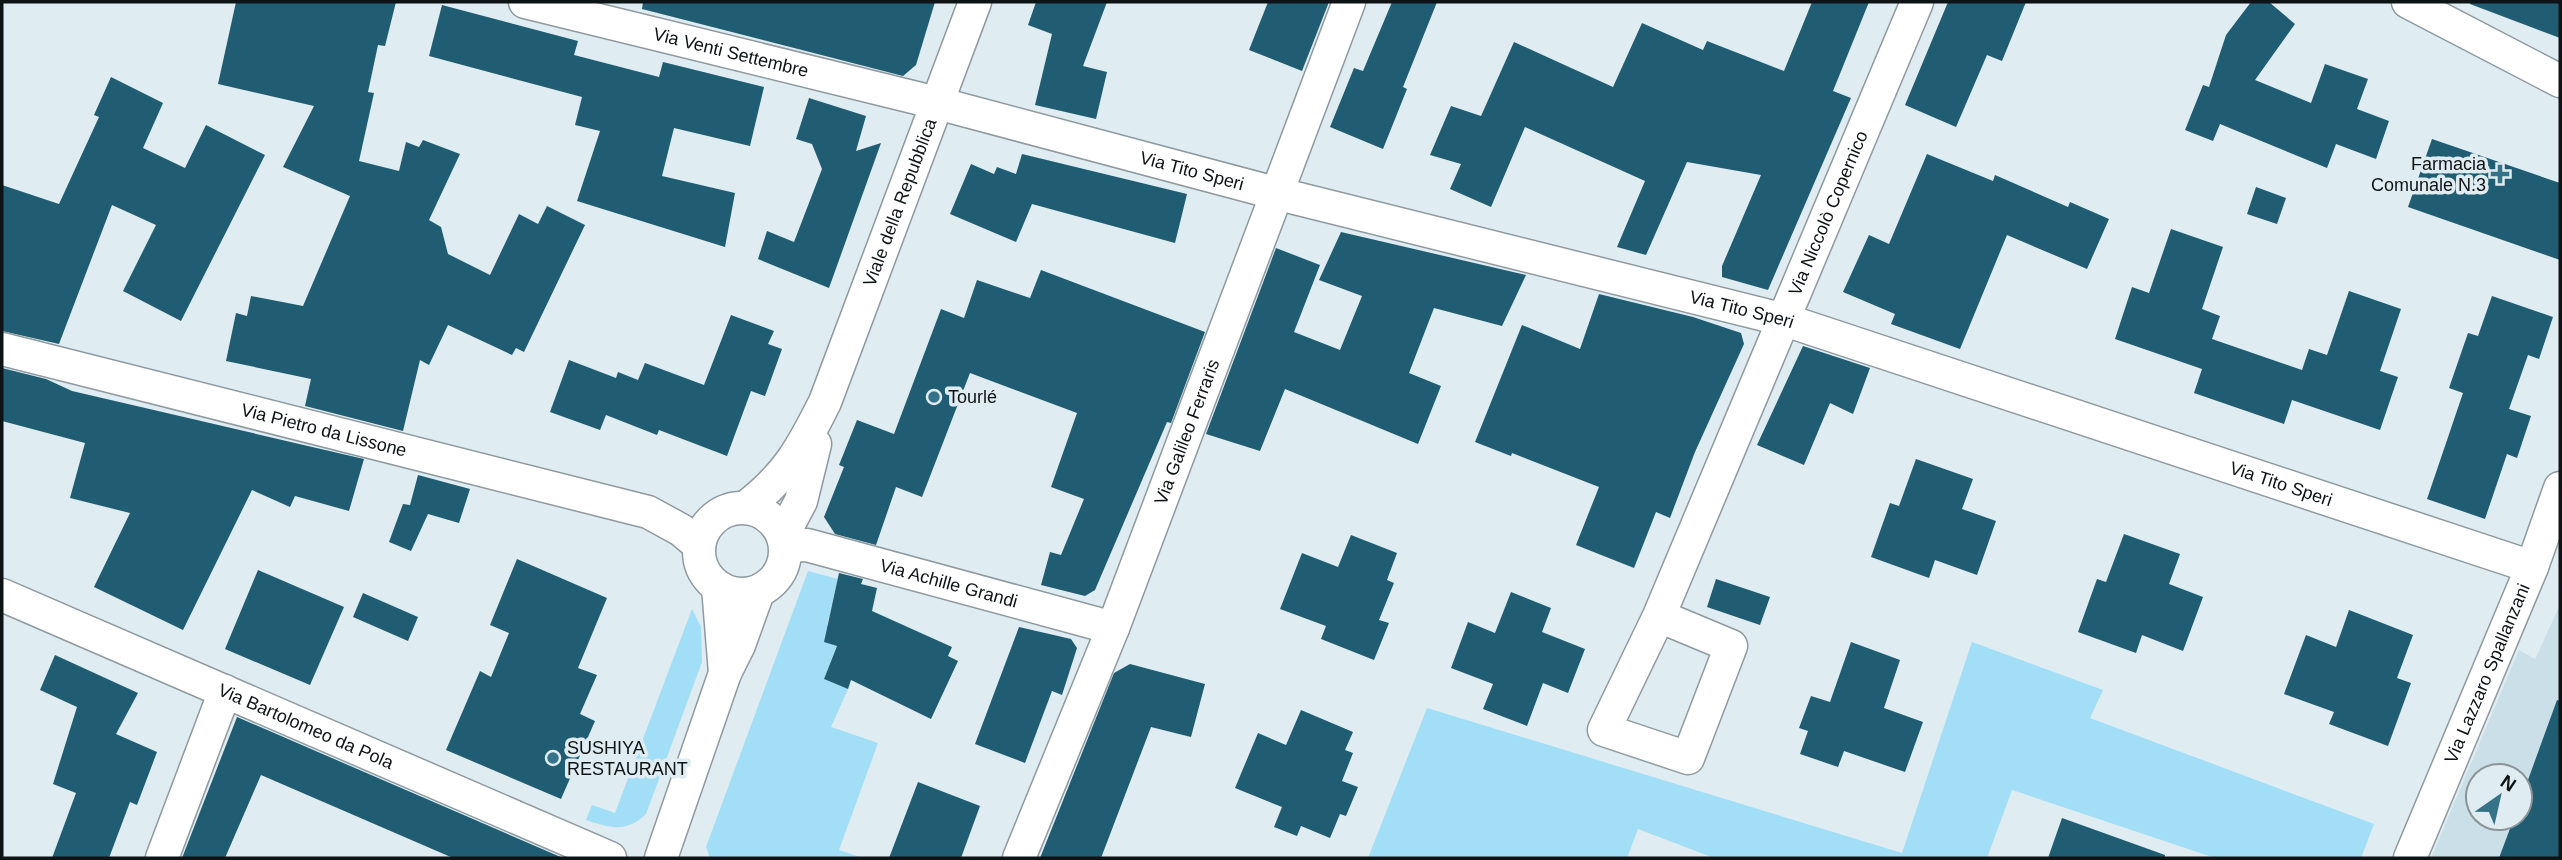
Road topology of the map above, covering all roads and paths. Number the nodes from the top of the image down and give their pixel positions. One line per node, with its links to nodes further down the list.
1 (525, 2): 7 (street, Via Venti Settembre)
2 (975, 2): 7 (street, Viale della Repubblica)
3 (1349, 2): 8 (street, Via Galileo Ferraris)
4 (1917, 2): 9 (street, Via Niccolò Copernico)
5 (2407, 2): 6 (street)
6 (2560, 81)
7 (937, 103): 8 (street, Via Tito Speri); 11 (street, Viale della Repubblica)
8 (1275, 193): 9 (street, Via Tito Speri); 22 (street, Via Galileo Ferraris)
9 (1785, 320): 17 (street, Via Tito Speri); 21 (street, Via Niccolò Copernico)
10 (2, 349): 14 (street, Via Pietro da Lissone)
11 (825, 402): 13 (street, Viale della Repubblica); 15 (street, Viale della Repubblica)
12 (2560, 488): 17 (street, Via Lazzaro Spallanzani)
13 (732, 511): 14 (street, Via Pietro da Lissone); 15 (street); 16 (street, Viale della Repubblica)
14 (648, 512): 16 (street, Via Pietro da Lissone)
15 (784, 540): 19 (street, Viale della Repubblica); 22 (street, Via Achille Grandi)
16 (699, 545): 18 (street, Viale della Repubblica)
17 (2532, 567): 29 (street, Via Lazzaro Spallanzani)
18 (718, 587): 19 (street); 23 (street, Viale della Repubblica)
19 (758, 592): 23 (street, Viale della Repubblica)
20 (2, 595): 24 (street, Via Bartolomeo da Pola)
21 (1659, 615): 21 (street, Via Niccolò Copernico)
22 (1113, 628): 28 (street, Via Galileo Ferraris)
23 (725, 673): 27 (street, Viale della Repubblica)
24 (225, 691): 25 (street); 26 (street, Via Bartolomeo da Pola)
25 (162, 858)
26 (610, 858)
27 (661, 858)
28 (1019, 858)
29 (2410, 858)

